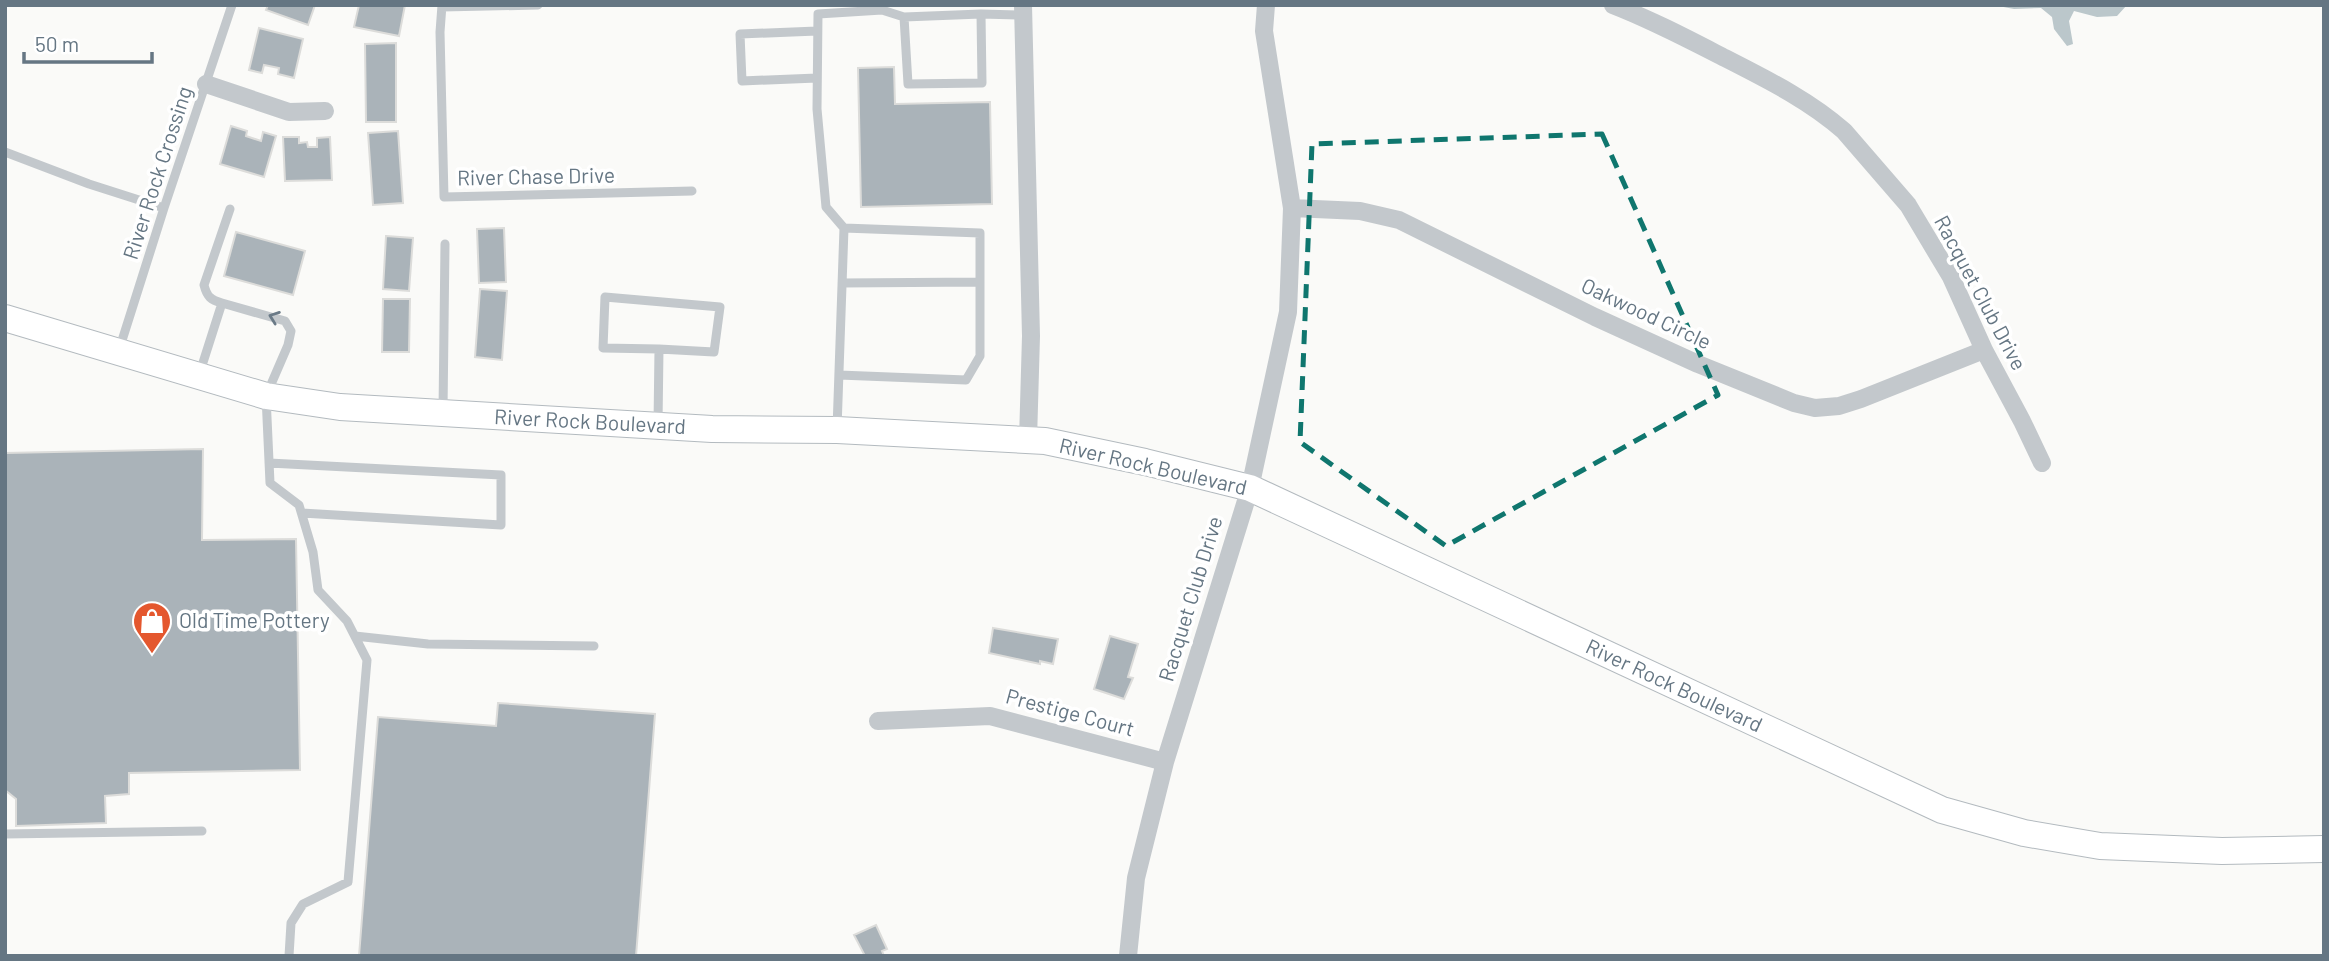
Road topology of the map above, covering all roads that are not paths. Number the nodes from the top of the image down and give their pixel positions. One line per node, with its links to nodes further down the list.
1 (232, 5): 11 (lane, River Rock Crossing)
2 (538, 5): 5 (lane, River Chase Drive)
3 (1266, 5): 16 (street, Racquet Club Drive)
4 (1613, 5): 25 (street, Racquet Club Drive)
5 (442, 6): 14 (lane, River Chase Drive)
6 (1023, 10): 7 (lane); 33 (street)
7 (981, 14): 8 (lane); 8 (lane)
8 (904, 17): 9 (lane)
9 (817, 31): 10 (lane); 10 (lane)
10 (817, 78): 18 (lane)
11 (206, 84): 12 (street); 15 (lane, River Rock Crossing)
12 (325, 111)
13 (5, 152): 15 (lane)
14 (692, 191)
15 (164, 208): 26 (lane, River Rock Crossing)
16 (1292, 208): 25 (street, Oakwood Circle); 36 (street, Racquet Club Drive)
17 (230, 209): 22 (lane)
18 (844, 228): 20 (lane); 21 (lane)
19 (445, 244): 30 (lane)
20 (980, 282): 21 (lane); 27 (lane)
21 (842, 283): 27 (lane)
22 (222, 303): 28 (lane); 29 (lane, one-way to 22)
23 (5, 318): 26 (street, River Rock Boulevard)
24 (659, 349): 24 (lane); 31 (lane)
25 (1984, 350): 35 (street, Racquet Club Drive)
26 (119, 352): 28 (street, River Rock Boulevard)
27 (839, 375): 32 (lane)
28 (198, 376): 29 (street, River Rock Boulevard)
29 (266, 396): 30 (street, River Rock Boulevard); 34 (lane)
30 (443, 413): 31 (street, River Rock Boulevard)
31 (659, 426): 32 (street, River Rock Boulevard)
32 (837, 430): 33 (street, River Rock Boulevard)
33 (1028, 440): 36 (street, River Rock Boulevard)
34 (269, 463): 37 (lane); 37 (lane)
35 (2042, 463)
36 (1250, 488): 41 (street, Racquet Club Drive); 44 (street, River Rock Boulevard)
37 (302, 513): 38 (lane)
38 (355, 636): 39 (lane); 45 (lane)
39 (594, 646)
40 (878, 720): 41 (street, Prestige Court)
41 (1165, 762): 46 (street, Racquet Club Drive)
42 (202, 831): 43 (lane)
43 (5, 834)
44 (2324, 849)
45 (289, 956)
46 (1128, 956)

